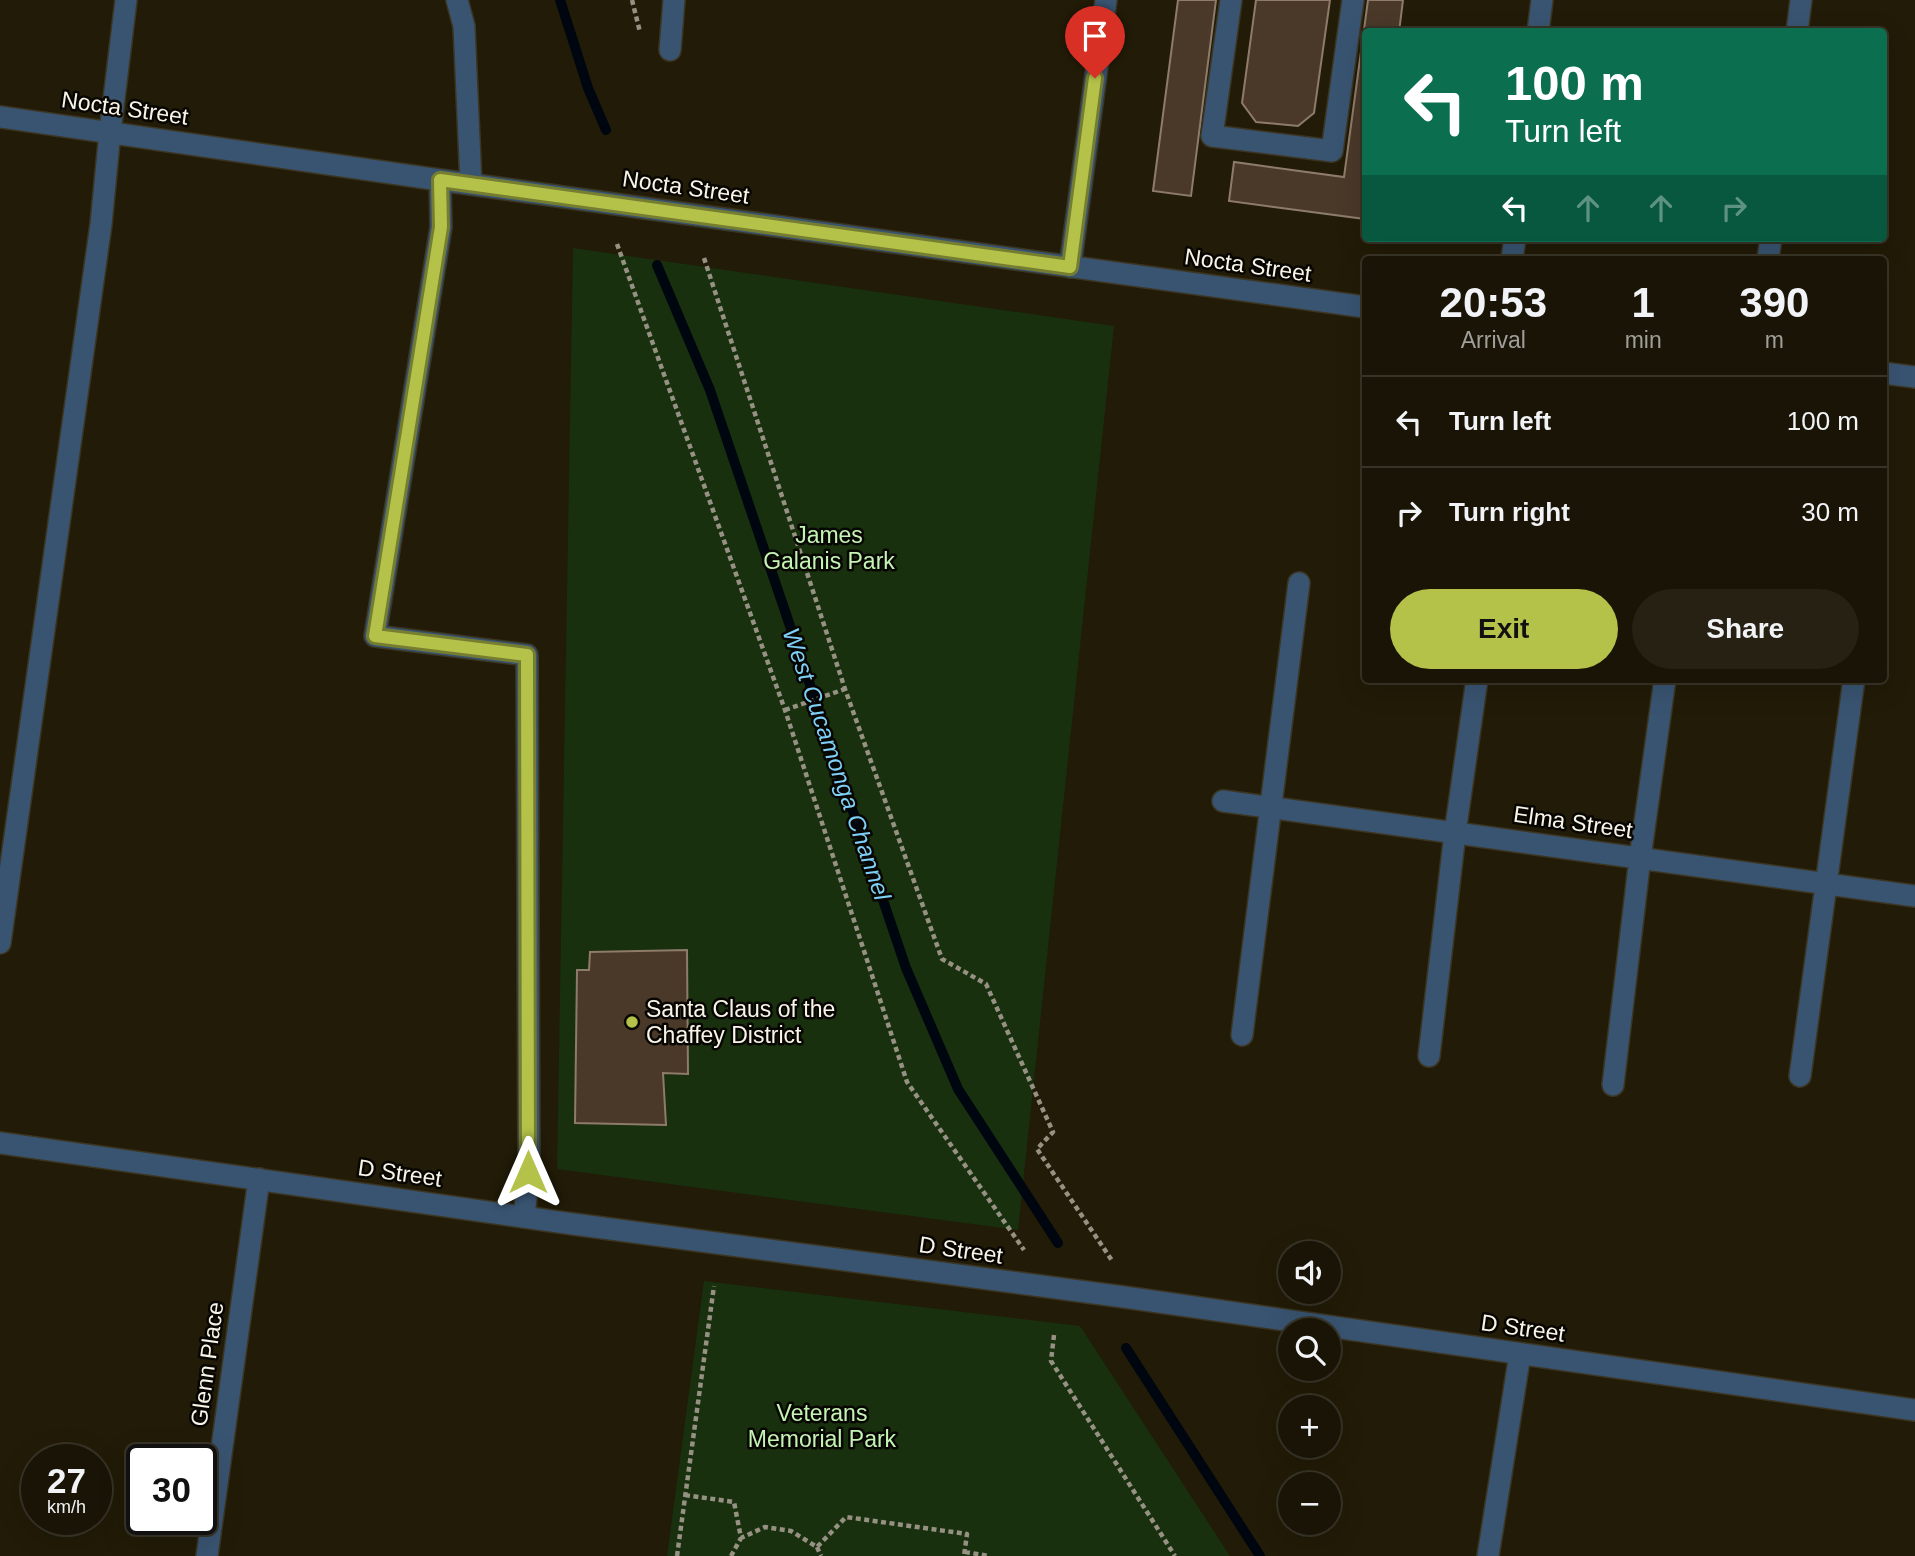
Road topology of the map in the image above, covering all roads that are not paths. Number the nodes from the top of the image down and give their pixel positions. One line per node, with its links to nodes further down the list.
1 (126, 0): 13 (street)
2 (457, 0): 15 (street)
3 (674, 0): 11 (street)
4 (1106, 0): 16 (street)
5 (1231, 0): 6 (street)
6 (1353, 0)
7 (1542, 0): 9 (street)
8 (1801, 0): 10 (street)
9 (1538, 28)
10 (1798, 28)
11 (670, 50)
12 (0, 117): 13 (street, Nocta Street)
13 (110, 132): 14 (street, Nocta Street); 30 (street)
14 (440, 180): 15 (street, Nocta Street); 37 (street)
15 (471, 184): 16 (street, Nocta Street)
16 (1070, 267): 17 (street, Nocta Street)
17 (1362, 307)
18 (1887, 374): 19 (street)
19 (1915, 377)
20 (1299, 583): 25 (street)
21 (1476, 683): 26 (street)
22 (1664, 683): 27 (street)
23 (1853, 683): 28 (street)
24 (1223, 802): 25 (street, Elma Street)
25 (1271, 808): 26 (street, Elma Street); 31 (street)
26 (1455, 833): 27 (street, Elma Street); 32 (street)
27 (1640, 858): 28 (street, Elma Street); 34 (street)
28 (1826, 883): 29 (street, Elma Street); 33 (street)
29 (1915, 895)
30 (0, 943)
31 (1242, 1035)
32 (1429, 1056)
33 (1800, 1076)
34 (1613, 1085)
35 (0, 1143): 36 (street, D Street)
36 (259, 1179): 37 (street, D Street); 40 (street, Glenn Place)
37 (524, 1217): 38 (street, D Street)
38 (1520, 1354): 39 (street, D Street); 41 (street)
39 (1915, 1410)
40 (207, 1556)
41 (1488, 1556)

